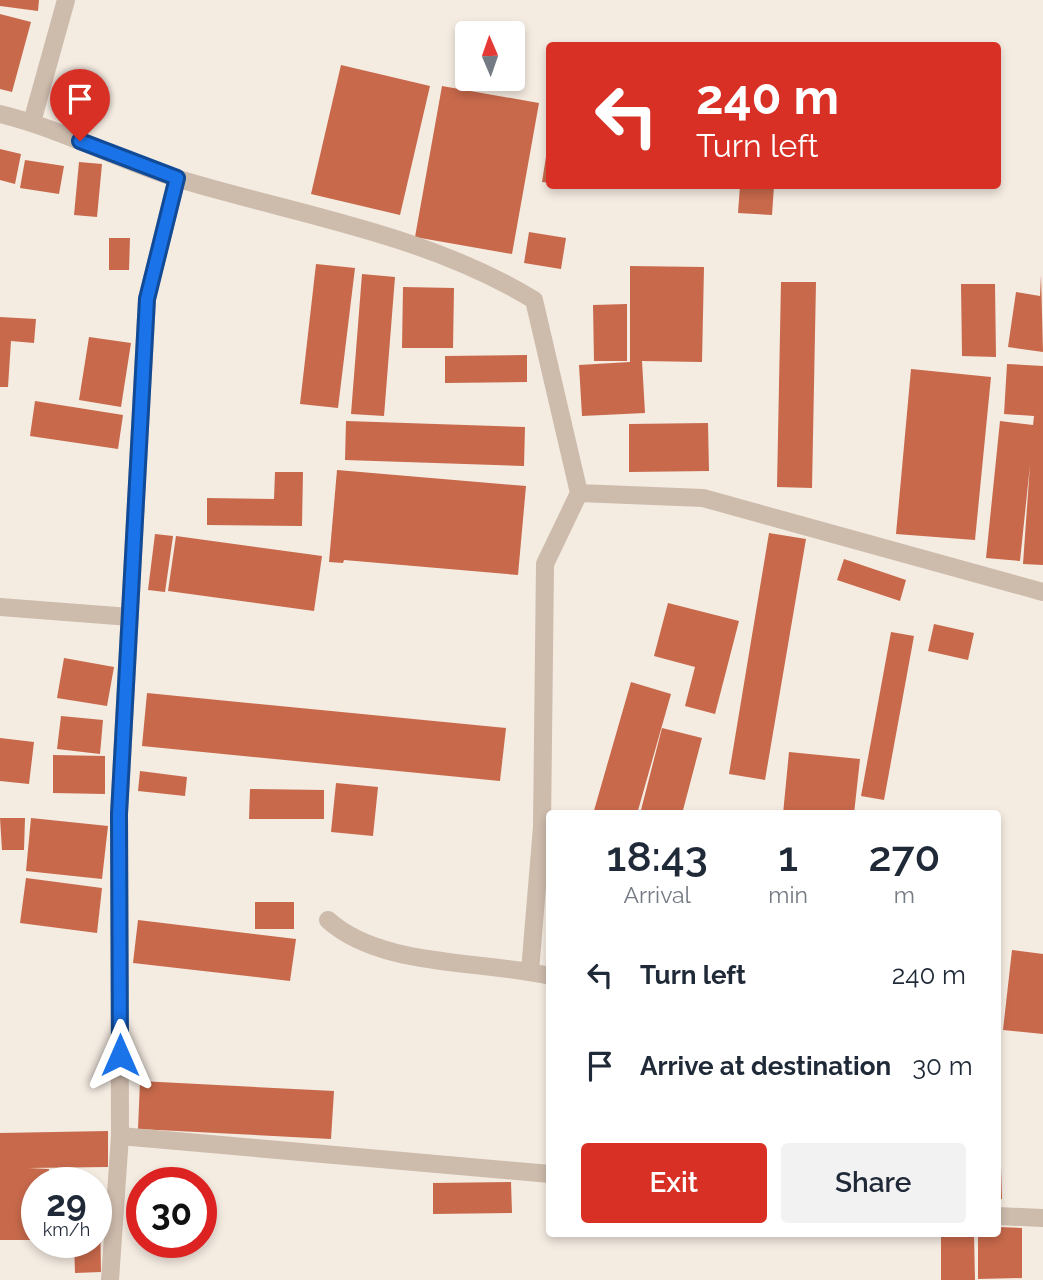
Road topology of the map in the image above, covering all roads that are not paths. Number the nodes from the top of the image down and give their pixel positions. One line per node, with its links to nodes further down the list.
1 (66, 0): 3 (street)
2 (0, 114): 3 (street)
3 (32, 122): 4 (street)
4 (177, 178): 5 (street); 8 (street)
5 (579, 493): 6 (street); 10 (street)
6 (1043, 592)
7 (0, 607): 8 (street)
8 (130, 617): 12 (street)
9 (328, 920): 10 (street)
10 (530, 971): 11 (street)
11 (546, 975)
12 (120, 1136): 13 (street); 16 (street)
13 (546, 1174)
14 (1001, 1216): 15 (street)
15 (1043, 1218)
16 (110, 1280)

